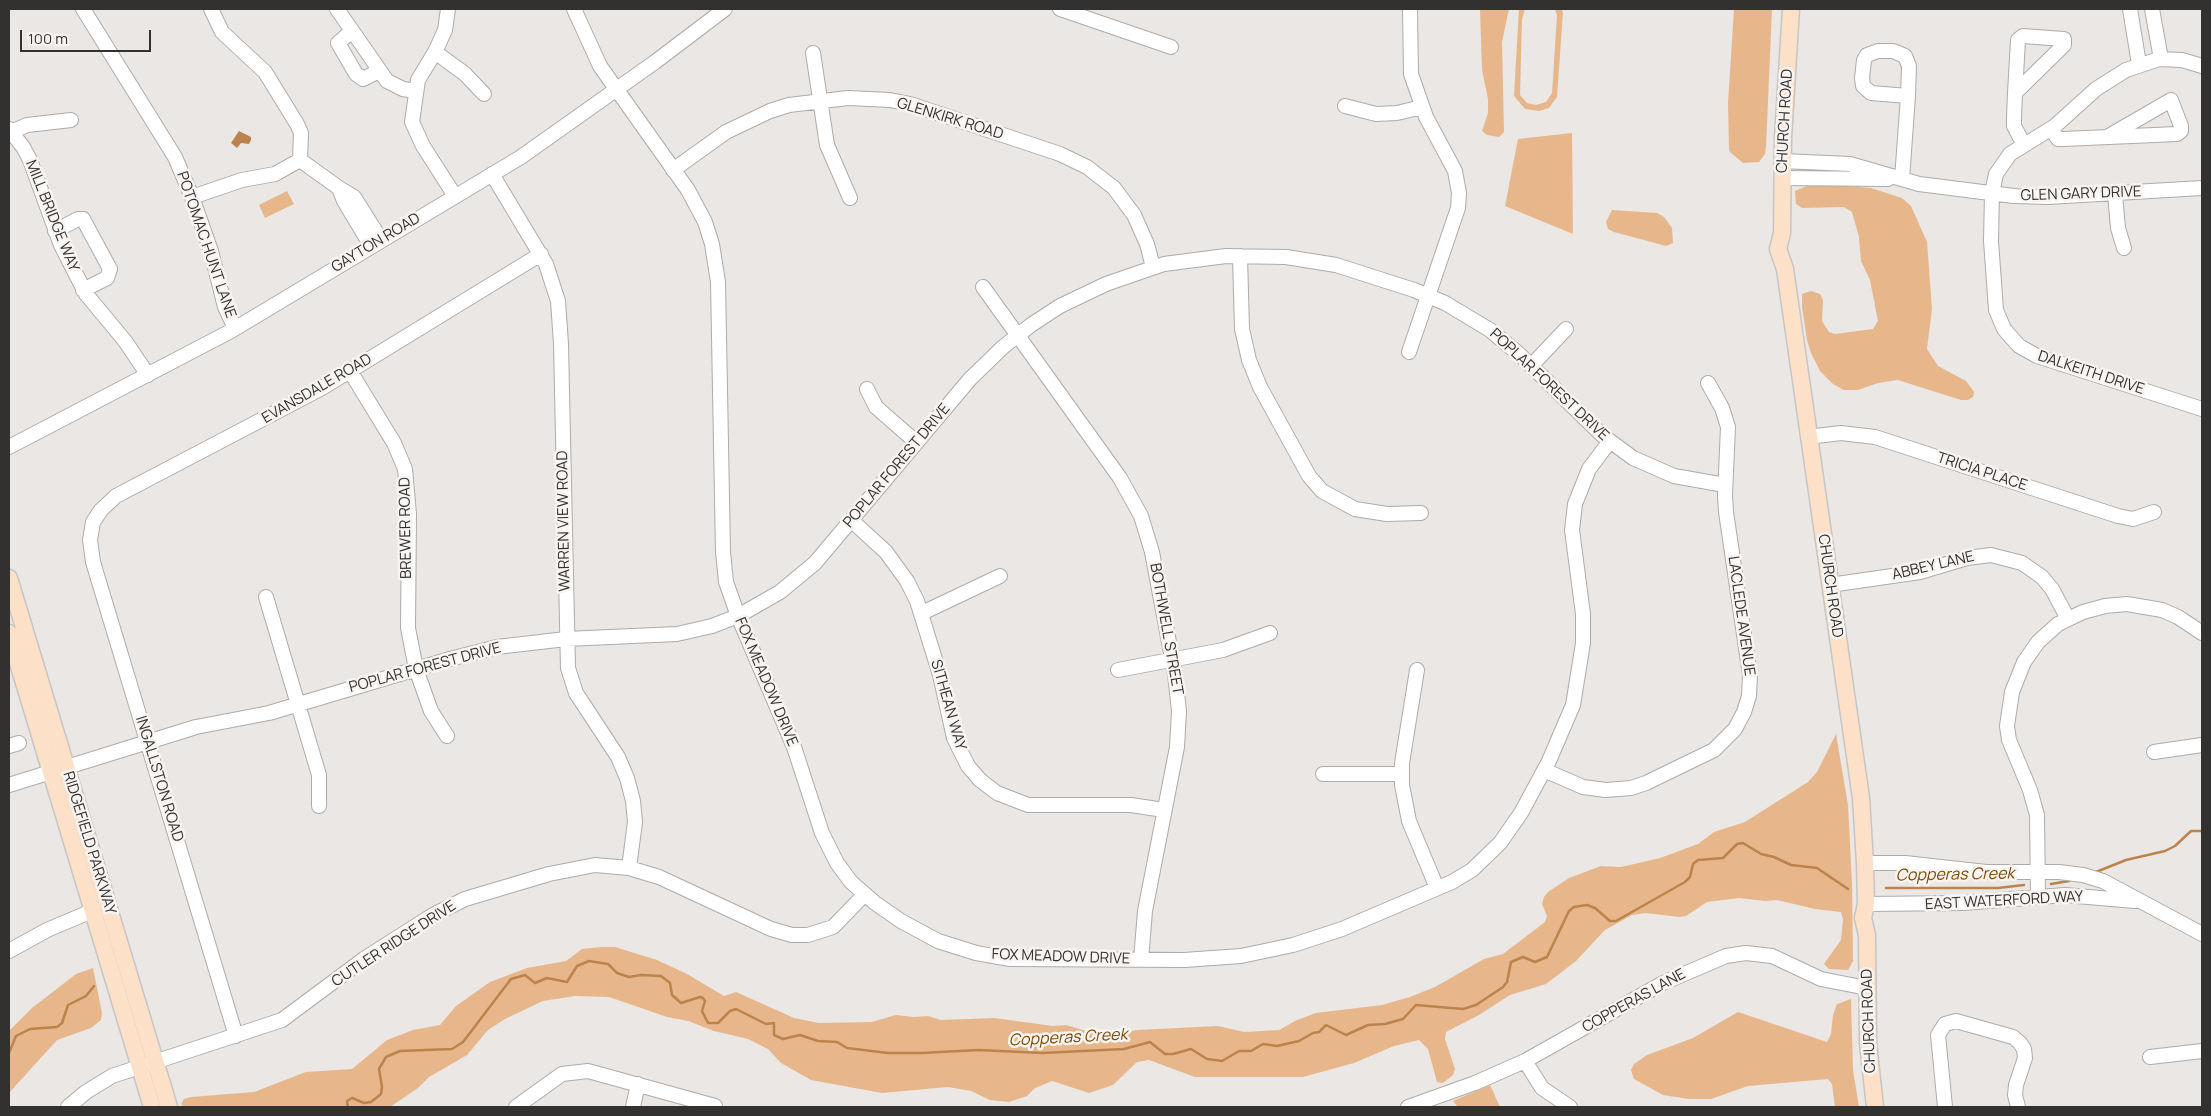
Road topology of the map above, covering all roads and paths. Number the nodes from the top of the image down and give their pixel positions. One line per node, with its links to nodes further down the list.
1 (83, 9): 43 (street, POTOMAC HUNT LANE)
2 (211, 9): 33 (street)
3 (338, 9): 12 (street)
4 (448, 9): 14 (street)
5 (574, 9): 20 (street, FOX MEADOW DRIVE)
6 (725, 9): 20 (street, GAYTON ROAD)
7 (1060, 9): 13 (street)
8 (1410, 9): 27 (street)
9 (1791, 9): 34 (main road, CHURCH ROAD)
10 (2130, 9): 17 (street)
11 (2152, 9): 16 (street)
12 (352, 30): 19 (street); 19 (street)
13 (1171, 47)
14 (435, 52): 21 (street); 23 (street)
15 (813, 53): 25 (street)
16 (2162, 59): 17 (street, DALKEITH DRIVE); 18 (street, DALKEITH DRIVE)
17 (2139, 64): 29 (street, DALKEITH DRIVE)
18 (2202, 66)
19 (380, 71): 21 (street)
20 (616, 90): 35 (street, FOX MEADOW DRIVE); 36 (street, GAYTON ROAD)
21 (415, 91): 42 (street)
22 (2015, 93): 22 (street); 32 (street)
23 (484, 94)
24 (1908, 96): 38 (street)
25 (820, 101): 35 (street, GLENKIRK ROAD); 44 (street); 50 (street, GLENKIRK ROAD)
26 (1345, 106): 27 (street)
27 (1422, 107): 53 (street)
28 (71, 120): 30 (street)
29 (2051, 129): 31 (street); 32 (street, DALKEITH DRIVE)
30 (10, 130): 45 (street, MILL BRIDGE WAY)
31 (2107, 137): 31 (street)
32 (2024, 145): 40 (street, DALKEITH DRIVE)
33 (300, 160): 43 (street); 46 (street)
34 (1782, 161): 37 (main road, CHURCH ROAD); 38 (street, GLEN GARY DRIVE)
35 (673, 170): 78 (street, FOX MEADOW DRIVE)
36 (492, 174): 42 (street, GAYTON ROAD); 48 (street, WARREN VIEW ROAD)
37 (1782, 178): 38 (street, GLEN GARY DRIVE); 64 (main road, CHURCH ROAD)
38 (1902, 179): 40 (street, GLEN GARY DRIVE)
39 (2202, 188): 41 (street, GLEN GARY DRIVE)
40 (1992, 193): 41 (street, GLEN GARY DRIVE); 63 (street, DALKEITH DRIVE)
41 (2115, 194): 47 (street)
42 (456, 196): 46 (street, GAYTON ROAD)
43 (192, 197): 54 (street, POTOMAC HUNT LANE)
44 (850, 198)
45 (55, 232): 52 (street, MILL BRIDGE WAY); 52 (street)
46 (376, 243): 54 (street, GAYTON ROAD)
47 (2124, 248)
48 (541, 254): 59 (street, EVANSDALE ROAD); 83 (street, WARREN VIEW ROAD)
49 (1240, 256): 50 (street, POPLAR FOREST DRIVE); 53 (street, POPLAR FOREST DRIVE); 69 (street)
50 (1152, 267): 56 (street, POPLAR FOREST DRIVE)
51 (984, 287): 56 (street, BOTHWELL STREET)
52 (83, 290): 60 (street, MILL BRIDGE WAY)
53 (1428, 296): 57 (street); 58 (street, POPLAR FOREST DRIVE)
54 (235, 328): 60 (street, GAYTON ROAD)
55 (1566, 329): 58 (street)
56 (1017, 335): 66 (street, POPLAR FOREST DRIVE); 84 (street, BOTHWELL STREET)
57 (1409, 352)
58 (1531, 366): 65 (street, POPLAR FOREST DRIVE)
59 (350, 371): 72 (street, EVANSDALE ROAD); 85 (street, BREWER ROAD)
60 (148, 375): 67 (street, GAYTON ROAD)
61 (1708, 383): 68 (street, LACLEDE AVENUE)
62 (867, 389): 66 (street)
63 (2202, 409)
64 (1808, 437): 70 (street, TRICIA PLACE); 75 (main road, CHURCH ROAD)
65 (1610, 441): 68 (street, POPLAR FOREST DRIVE); 94 (street, FOX MEADOW DRIVE)
66 (916, 442): 71 (street, POPLAR FOREST DRIVE)
67 (9, 447)
68 (1725, 486): 94 (street, LACLEDE AVENUE)
69 (1421, 512)
70 (2154, 512)
71 (852, 520): 77 (street, SITHEAN WAY); 78 (street, POPLAR FOREST DRIVE)
72 (94, 522): 90 (street, INGALLSTON ROAD)
73 (1000, 576): 77 (street)
74 (9, 578): 93 (main road, RIDGEFIELD PARKWAY)
75 (1830, 585): 79 (street, ABBEY LANE); 100 (main road, CHURCH ROAD)
76 (266, 597): 88 (street)
77 (922, 613): 99 (street, SITHEAN WAY)
78 (738, 616): 83 (street, POPLAR FOREST DRIVE); 104 (street, FOX MEADOW DRIVE)
79 (2068, 619): 82 (street); 102 (street)
80 (9, 633): 93 (main road, RIDGEFIELD PARKWAY)
81 (1270, 633): 84 (street)
82 (2202, 633)
83 (566, 639): 85 (street, POPLAR FOREST DRIVE); 101 (street, WARREN VIEW ROAD)
84 (1172, 660): 86 (street); 99 (street, BOTHWELL STREET)
85 (416, 669): 88 (street, POPLAR FOREST DRIVE); 89 (street, BREWER ROAD)
86 (1118, 670)
87 (1417, 670): 96 (street)
88 (298, 704): 90 (street, POPLAR FOREST DRIVE); 98 (street)
89 (447, 736)
90 (147, 741): 93 (street, POPLAR FOREST DRIVE); 113 (street, INGALLSTON ROAD)
91 (2202, 745): 92 (street)
92 (2154, 752)
93 (58, 769): 97 (street, POPLAR FOREST DRIVE); 108 (main road, RIDGEFIELD PARKWAY); 117 (main road, RIDGEFIELD PARKWAY)
94 (1544, 770): 103 (street, FOX MEADOW DRIVE)
95 (1322, 774): 96 (street)
96 (1402, 774): 103 (street)
97 (9, 785)
98 (319, 806)
99 (1164, 810): 111 (street, BOTHWELL STREET)
100 (1865, 863): 102 (street); 107 (main road, CHURCH ROAD)
101 (629, 868): 104 (street, CUTLER RIDGE DRIVE); 113 (street, CUTLER RIDGE DRIVE)
102 (2038, 872): 105 (street); 106 (street)
103 (1437, 888): 111 (street, FOX MEADOW DRIVE)
104 (865, 894): 111 (street, FOX MEADOW DRIVE)
105 (2038, 897): 106 (street, EAST WATERFORD WAY); 107 (street, EAST WATERFORD WAY)
106 (2140, 901): 109 (street)
107 (1866, 904): 112 (main road, CHURCH ROAD)
108 (92, 911): 110 (street); 117 (main road, RIDGEFIELD PARKWAY)
109 (2202, 934)
110 (9, 951)
111 (1141, 960)
112 (1867, 988): 116 (street, COPPERAS LANE); 127 (main road, CHURCH ROAD)
113 (236, 1036): 117 (street, CUTLER RIDGE DRIVE)
114 (2202, 1051): 115 (street)
115 (2150, 1057)
116 (1524, 1061): 125 (street, COPPERAS LANE); 126 (street)
117 (148, 1064): 120 (street, CUTLER RIDGE DRIVE); 121 (main road, RIDGEFIELD PARKWAY); 122 (main road, RIDGEFIELD PARKWAY)
118 (638, 1084): 119 (street); 123 (street); 124 (street)
119 (715, 1106)
120 (68, 1107)
121 (152, 1107)
122 (169, 1107)
123 (516, 1107)
124 (633, 1107)
125 (1408, 1107)
126 (1570, 1107)
127 (1875, 1107)
128 (1945, 1107): 129 (street)
129 (2018, 1107)

